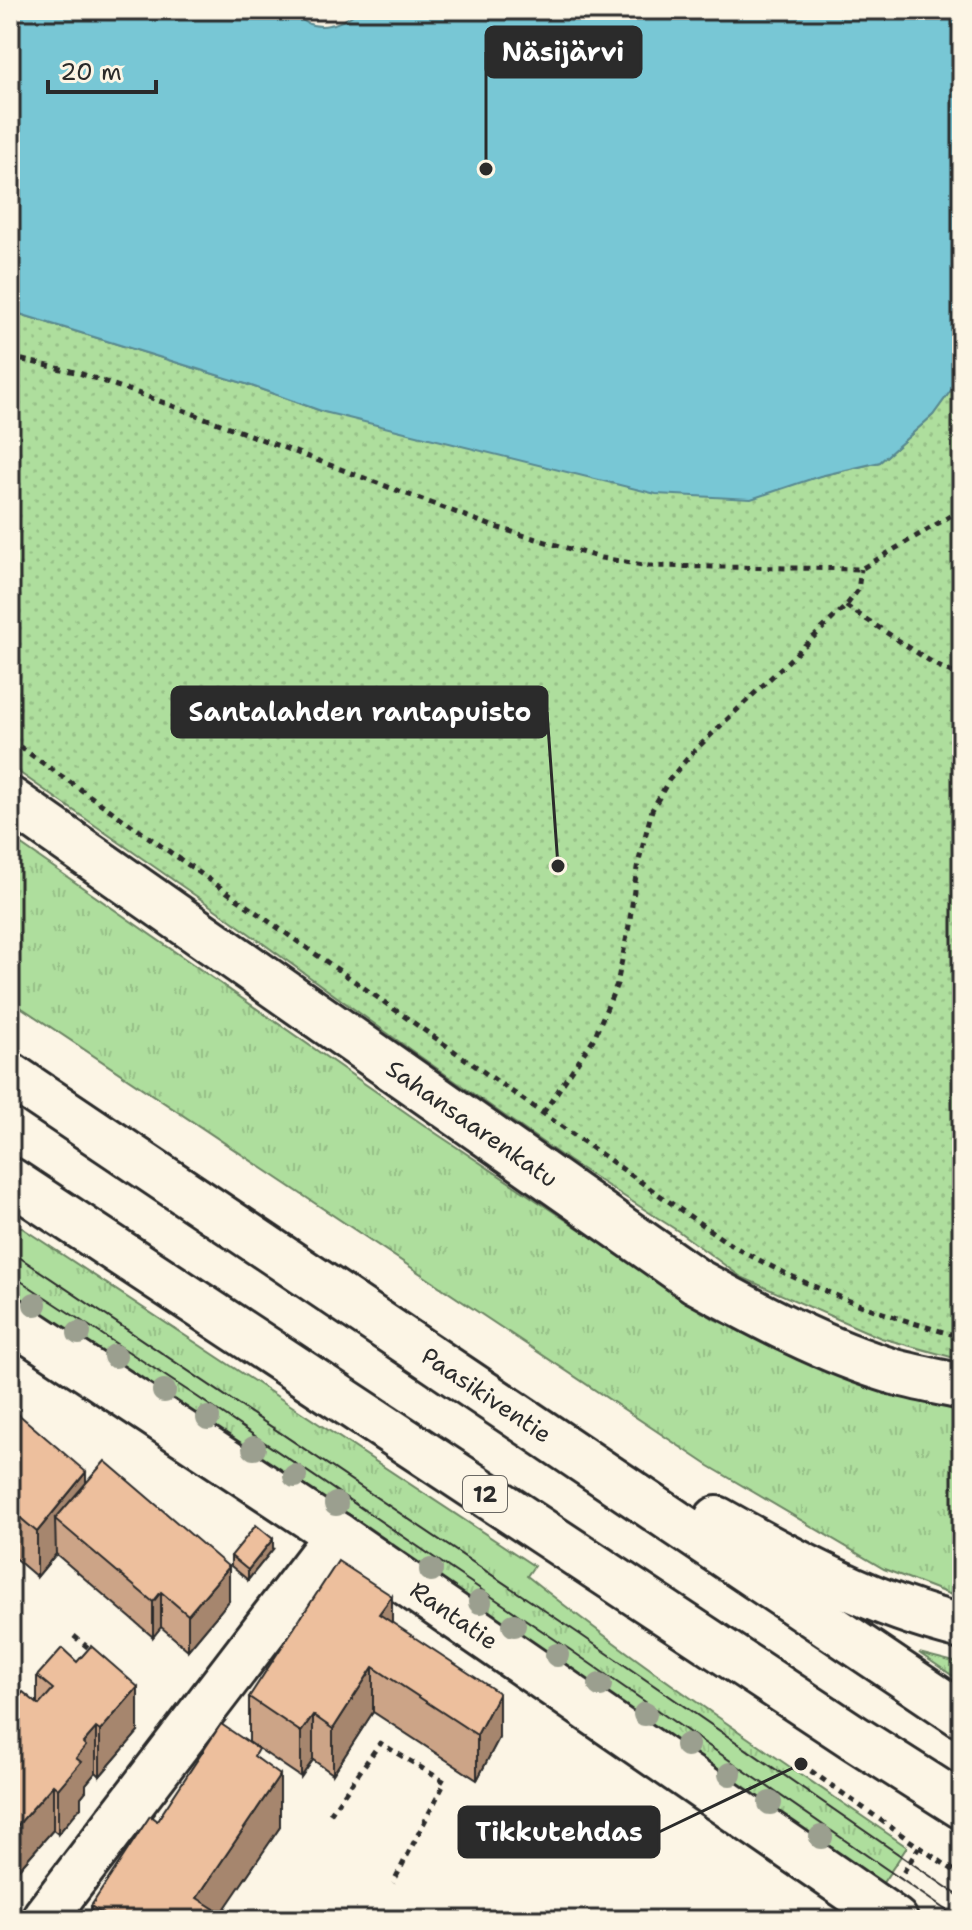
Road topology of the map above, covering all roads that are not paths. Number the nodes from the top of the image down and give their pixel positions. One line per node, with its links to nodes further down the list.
1 (10, 800): 5 (main road, Sahansaarenkatu)
2 (10, 1075): 6 (main road, Paasikiventie)
3 (10, 1180): 10 (main road, 12)
4 (10, 1319): 7 (main road, Rantatie)
5 (962, 1387)
6 (510, 1410): 8 (main road); 9 (main road, Paasikiventie)
7 (337, 1535): 11 (main road, Rantatie); 12 (main road)
8 (962, 1627)
9 (962, 1715)
10 (962, 1806)
11 (897, 1899)
12 (45, 1917)

